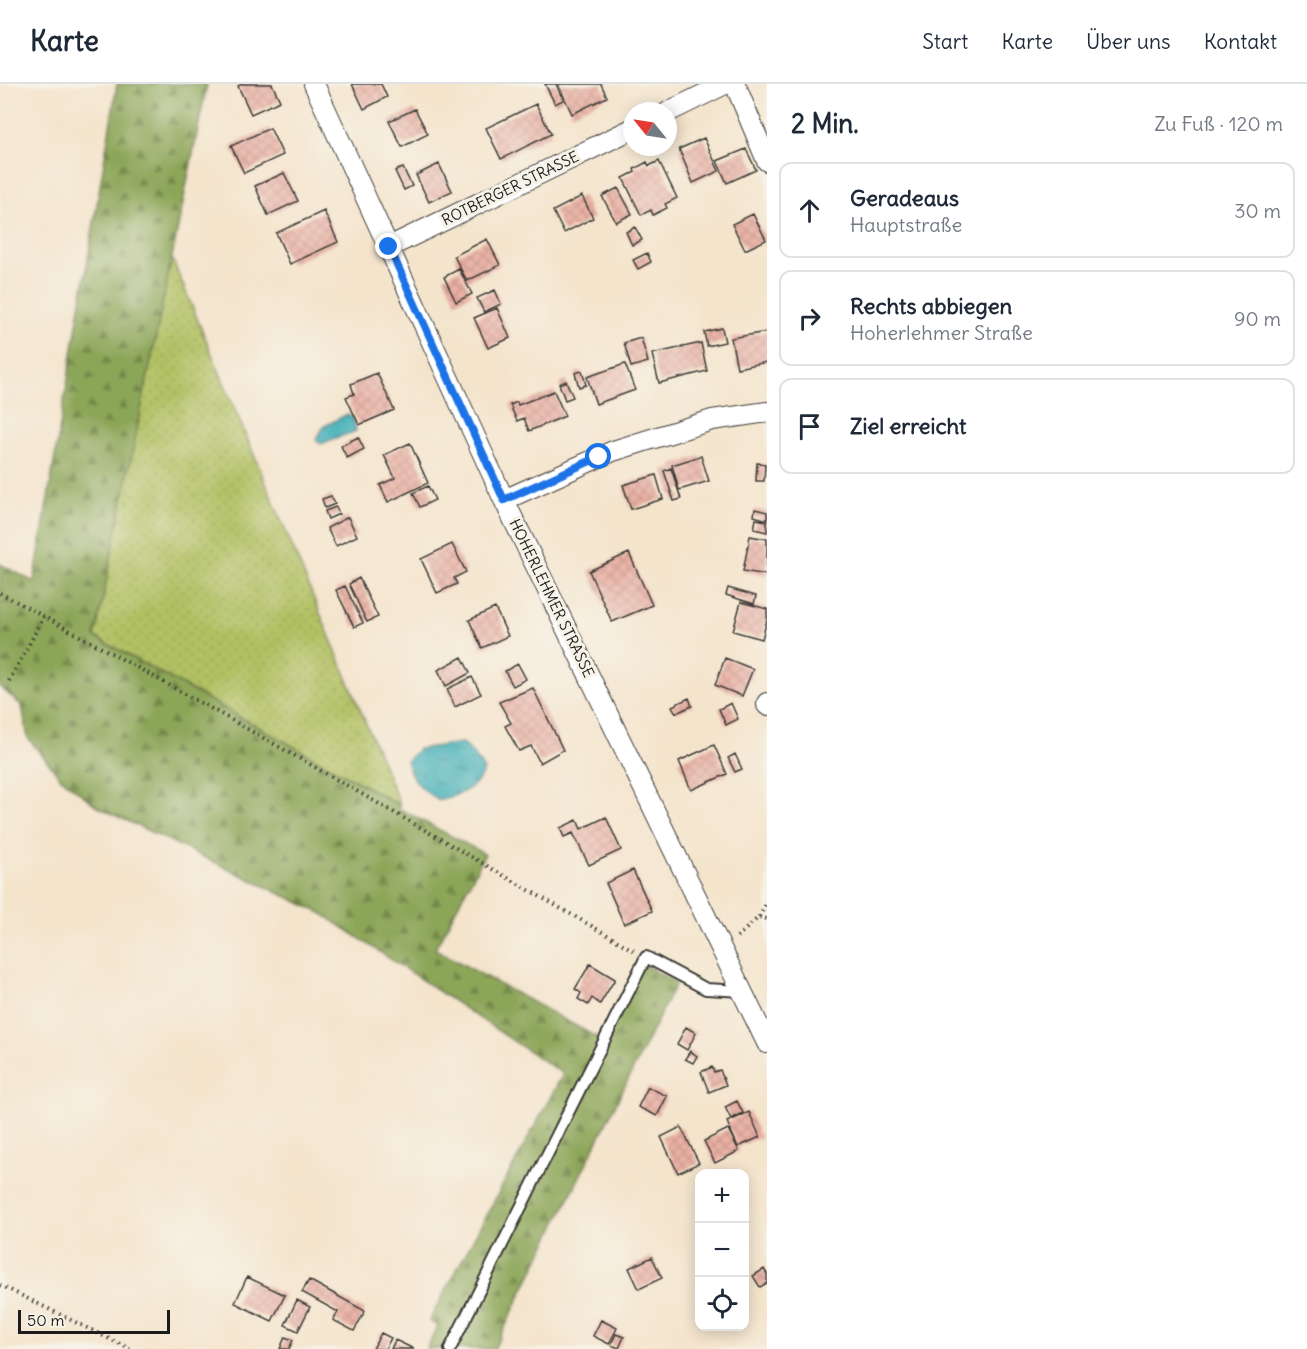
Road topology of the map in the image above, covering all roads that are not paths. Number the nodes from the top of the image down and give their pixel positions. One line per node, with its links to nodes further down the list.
1 (314, 84): 7 (street, HOHERLEHMER STRASSE)
2 (725, 84): 4 (street)
3 (735, 84): 6 (street)
4 (677, 108)
5 (623, 133): 7 (street, ROTBERGER STRASSE)
6 (767, 161)
7 (389, 247): 9 (street, HOHERLEHMER STRASSE)
8 (767, 412): 9 (street)
9 (504, 500): 10 (street, HOHERLEHMER STRASSE)
10 (743, 991): 11 (street, HOHERLEHMER STRASSE); 12 (lane)
11 (767, 1043)
12 (450, 1349)

